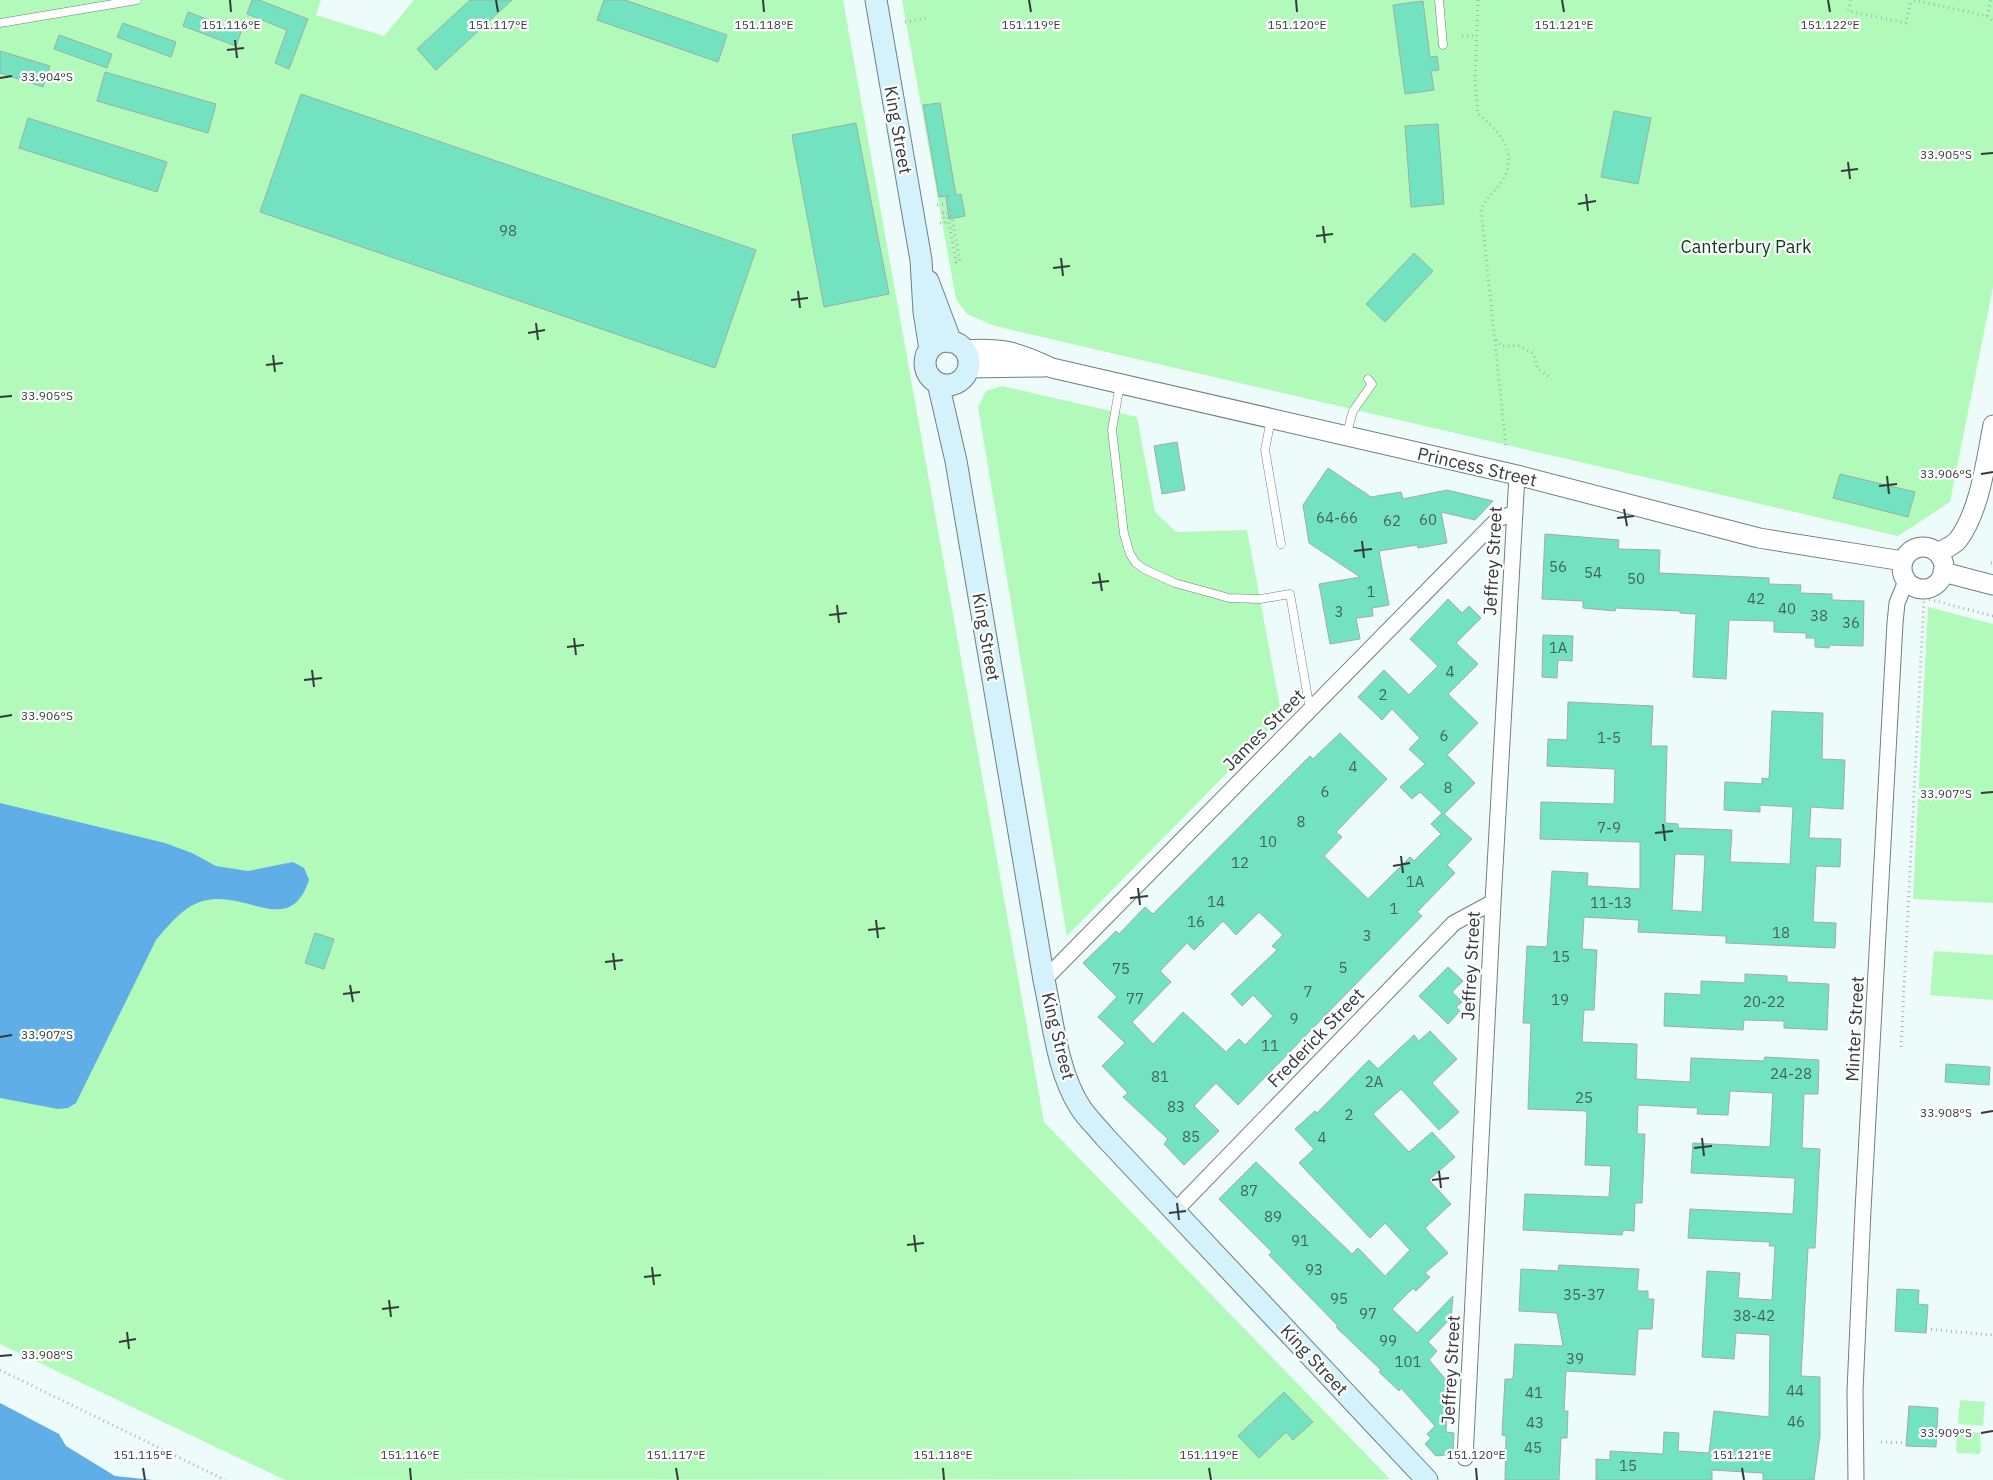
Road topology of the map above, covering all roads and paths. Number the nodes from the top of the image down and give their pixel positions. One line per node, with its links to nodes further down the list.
1 (137, 0): 12 (lane)
2 (876, 0): 18 (main road, King Street)
3 (1439, 0): 15 (lane)
4 (1478, 0): 14 (path)
5 (1851, 0): 6 (path)
6 (1912, 0): 8 (path)
7 (1991, 0): 8 (path)
8 (1987, 16): 10 (path)
9 (926, 18): 11 (path)
10 (1993, 20)
11 (905, 22)
12 (0, 23)
13 (1462, 36): 14 (path)
14 (1477, 36): 19 (path)
15 (1443, 45)
16 (937, 205): 17 (path)
17 (940, 224)
18 (920, 260): 20 (main road, King Street); 21 (main road, King Street)
19 (1495, 339): 23 (path); 28 (path)
20 (930, 349): 21 (main road); 21 (main road, King Street)
21 (955, 365): 24 (street, Princess Street); 40 (main road, King Street)
22 (1368, 379): 27 (lane)
23 (1552, 379)
24 (1120, 384): 25 (street, Princess Street); 38 (lane)
25 (1271, 419): 27 (street, Princess Street); 31 (lane)
26 (1993, 425): 32 (street)
27 (1346, 436): 29 (street, Princess Street)
28 (1506, 447)
29 (1517, 475): 30 (street, Jeffrey Street); 33 (street, Princess Street)
30 (1515, 513): 38 (street, James Street); 39 (street, Jeffrey Street)
31 (1281, 544)
32 (1939, 552): 33 (street); 34 (street)
33 (1903, 561): 35 (street)
34 (1943, 572): 35 (street); 36 (street)
35 (1906, 581): 51 (street, Minter Street)
36 (1993, 585)
37 (1993, 616): 41 (path)
38 (1310, 710): 40 (street, James Street)
39 (1493, 902): 42 (street, Frederick Street); 48 (street, Jeffrey Street)
40 (1044, 980): 42 (main road, King Street)
41 (1901, 1047)
42 (1175, 1211): 50 (main road, King Street)
43 (1926, 1329): 44 (path)
44 (1993, 1335)
45 (0, 1370): 49 (path)
46 (1881, 1442): 47 (path)
47 (1906, 1443)
48 (1465, 1458)
49 (225, 1480)
50 (1427, 1480)
51 (1856, 1480)

